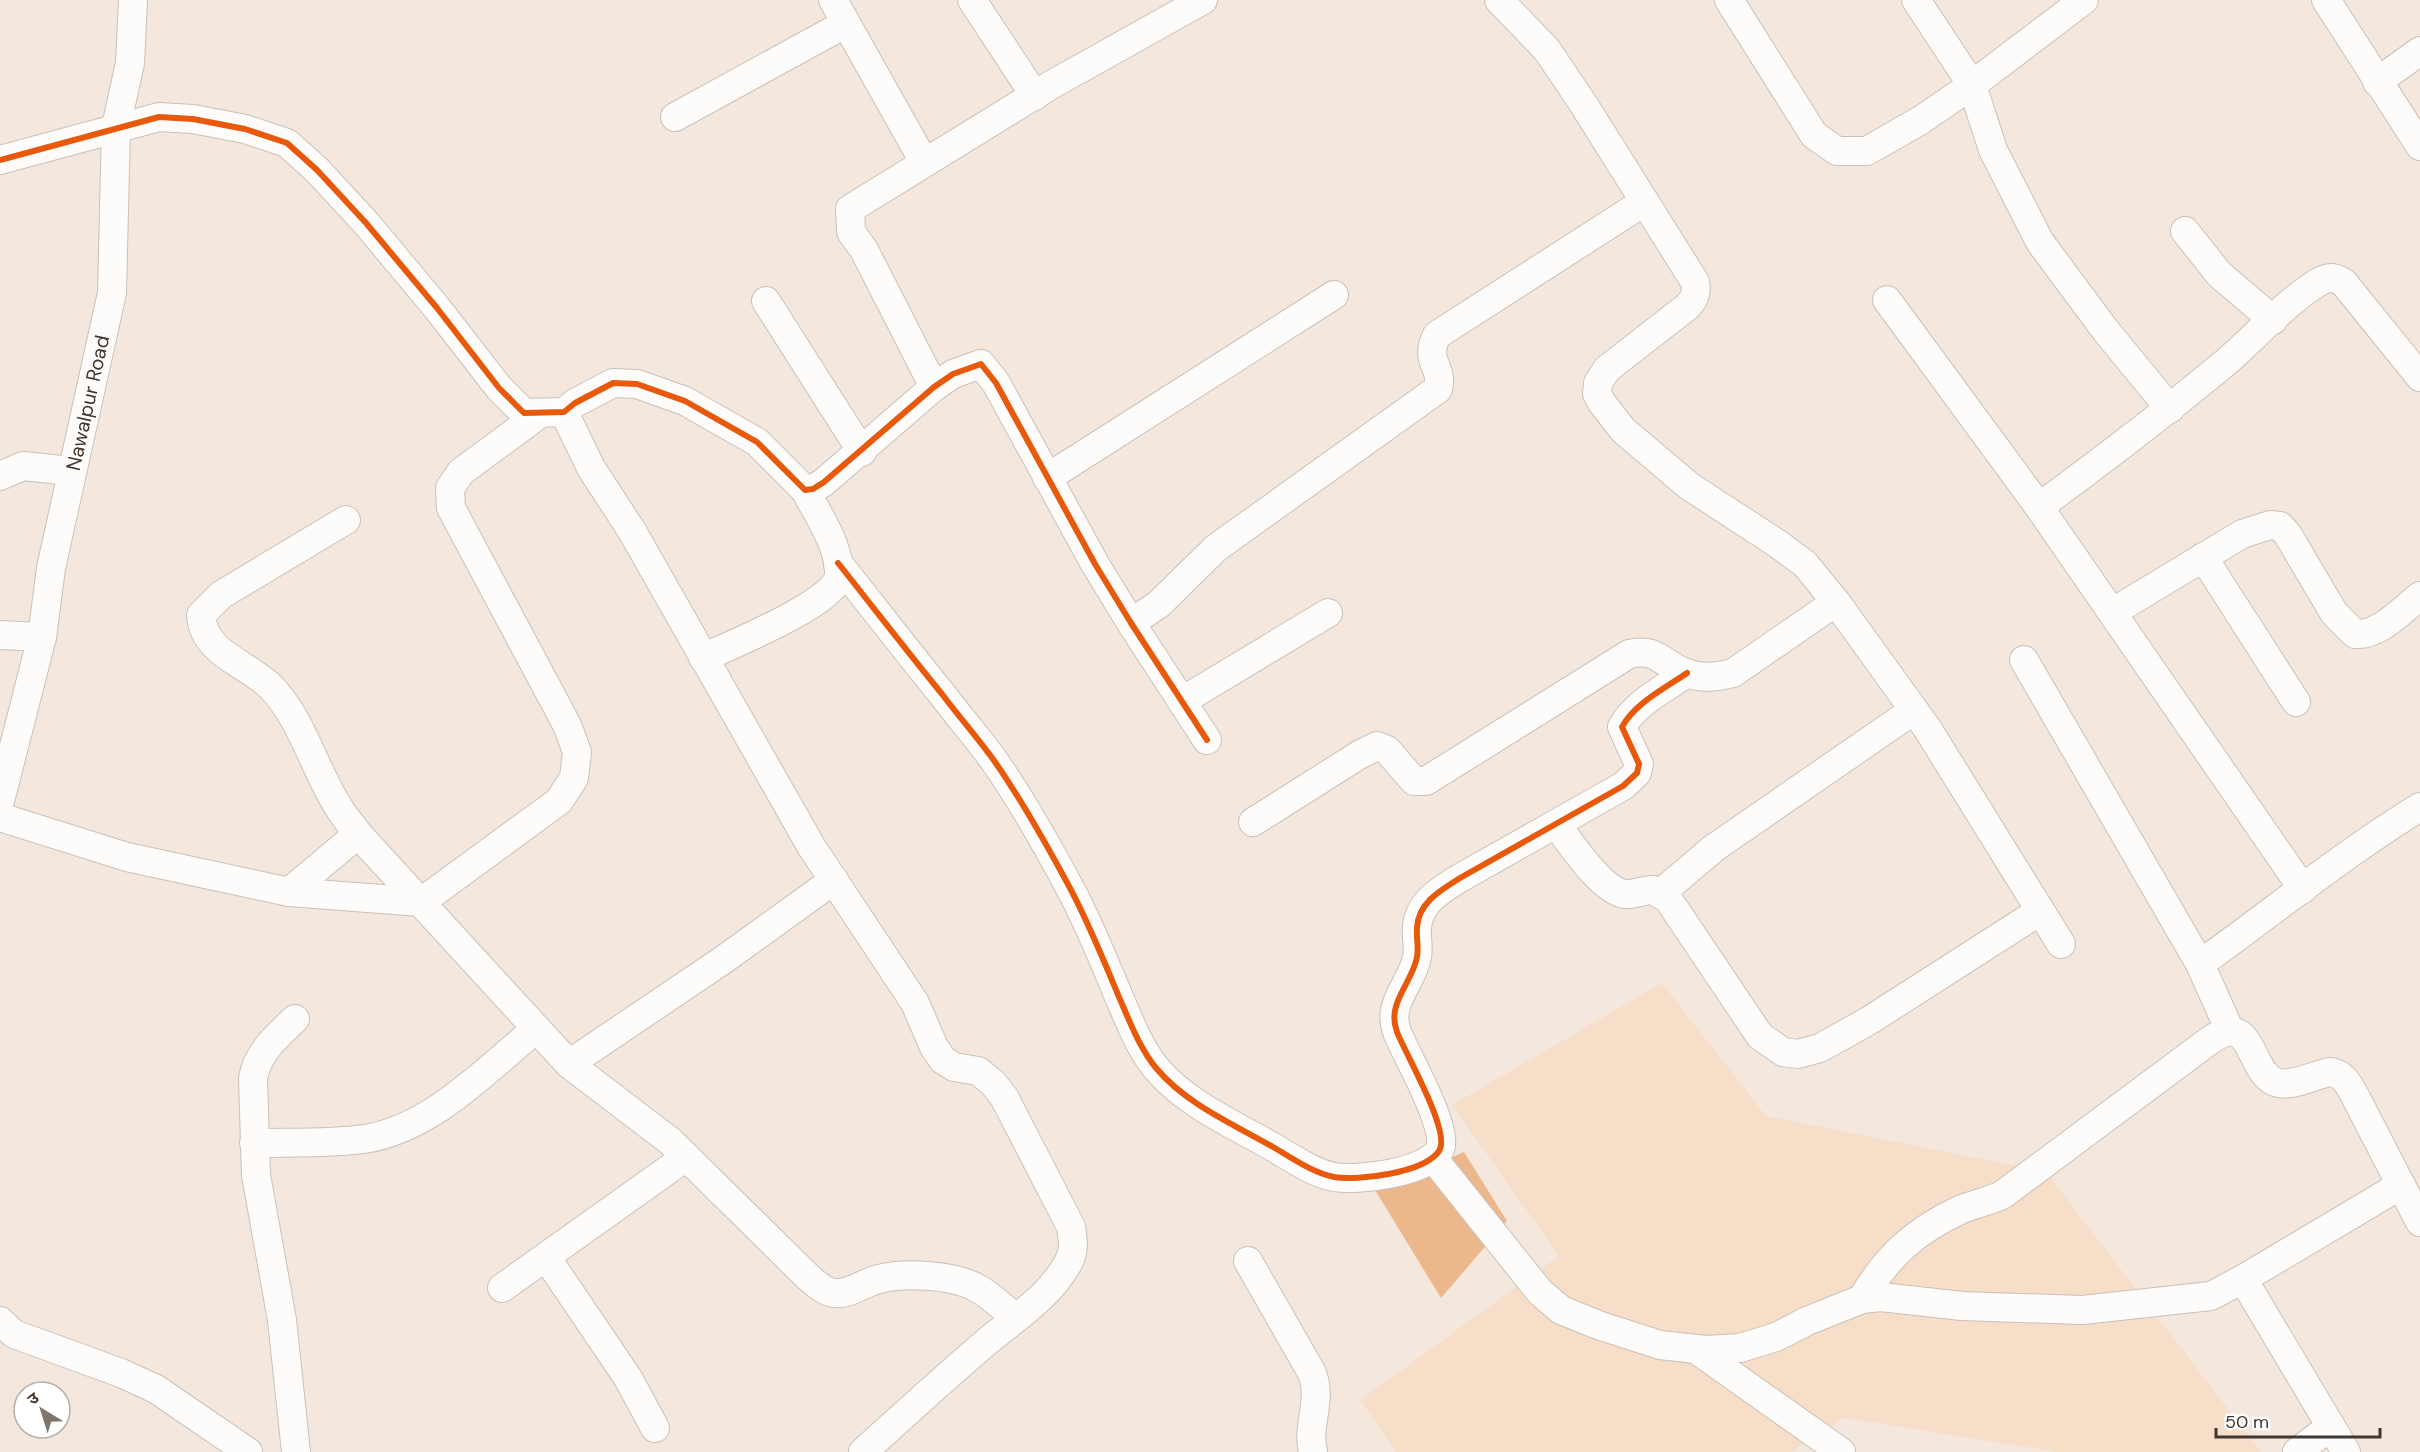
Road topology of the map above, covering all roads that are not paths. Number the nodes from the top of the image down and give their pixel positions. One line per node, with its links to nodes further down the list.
1 (133, 0): 15 (street, Nawalpur Road)
2 (972, 0): 13 (street)
3 (1203, 0): 13 (street)
4 (1499, 0): 19 (street)
5 (1729, 0): 12 (street)
6 (1916, 0): 12 (street)
7 (2085, 0): 12 (street)
8 (2326, 0): 11 (street)
9 (839, 12): 14 (street); 18 (street)
10 (2420, 51): 11 (street)
11 (2377, 82): 16 (street)
12 (1972, 85): 27 (street)
13 (1035, 96): 18 (street)
14 (675, 117)
15 (116, 127): 17 (street); 28 (street); 30 (street, Nawalpur Road)
16 (2420, 146)
17 (0, 160)
18 (924, 162): 26 (street)
19 (1644, 202): 39 (street); 42 (street)
20 (2185, 231): 24 (street)
21 (1334, 295): 32 (street)
22 (1887, 300): 34 (street)
23 (766, 301): 29 (street)
24 (2273, 320): 25 (street); 27 (street)
25 (2420, 377)
26 (934, 387): 29 (street); 32 (street)
27 (2170, 409): 34 (street)
28 (553, 412): 33 (street); 45 (street); 62 (street)
29 (862, 452): 33 (street)
30 (71, 471): 31 (street); 44 (street, Nawalpur Road)
31 (0, 476)
32 (1047, 478): 42 (street)
33 (805, 490): 37 (street)
34 (2039, 507): 40 (street)
35 (346, 520): 57 (street)
36 (2203, 558): 38 (street); 40 (street); 49 (street)
37 (838, 563): 45 (street); 72 (street)
38 (2420, 596)
39 (1836, 602): 47 (street); 50 (street)
40 (2113, 612): 59 (street)
41 (1328, 613): 48 (street)
42 (1131, 623): 48 (street)
43 (0, 636): 44 (street)
44 (42, 637): 52 (street, Nawalpur Road)
45 (703, 658): 58 (street)
46 (2024, 660): 65 (street)
47 (1687, 673): 55 (street); 56 (street)
48 (1182, 701): 51 (street)
49 (2296, 702)
50 (1914, 710): 61 (street); 63 (street)
51 (1207, 740)
52 (0, 801)
53 (2420, 807): 59 (street)
54 (0, 817): 60 (street)
55 (1253, 822)
56 (1556, 824): 61 (street); 72 (street)
57 (358, 834): 60 (street); 62 (street)
58 (834, 879): 69 (street); 80 (street)
59 (2303, 888): 65 (street)
60 (289, 892): 62 (street)
61 (1661, 893): 63 (street)
62 (421, 902): 67 (street)
63 (2040, 911): 64 (street)
64 (2061, 944)
65 (2200, 964): 68 (street)
66 (295, 1019): 70 (street)
67 (536, 1029): 69 (street); 70 (street)
68 (2230, 1030): 73 (street); 79 (street)
69 (569, 1064): 71 (street)
70 (254, 1143): 86 (street)
71 (686, 1156): 75 (street); 80 (street)
72 (1433, 1158): 82 (street)
73 (2401, 1185): 74 (street); 77 (street)
74 (2420, 1222)
75 (546, 1257): 78 (street); 84 (street)
76 (1248, 1261): 88 (street)
77 (2243, 1279): 79 (street); 83 (street)
78 (502, 1288)
79 (1862, 1299): 82 (street)
80 (1016, 1318): 87 (street)
81 (0, 1321): 85 (street)
82 (1697, 1350): 89 (street)
83 (2331, 1426): 90 (street); 91 (street)
84 (655, 1428)
85 (248, 1452)
86 (296, 1452)
87 (863, 1452)
88 (1313, 1452)
89 (1841, 1452)
90 (2297, 1452)
91 (2346, 1452)

